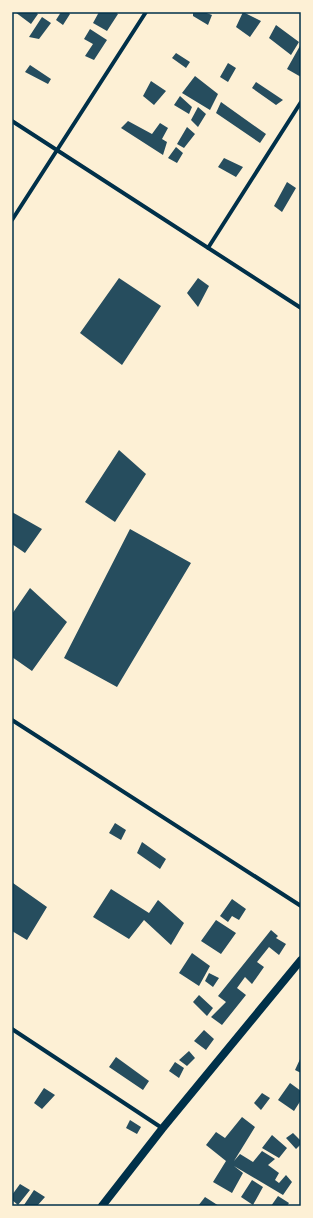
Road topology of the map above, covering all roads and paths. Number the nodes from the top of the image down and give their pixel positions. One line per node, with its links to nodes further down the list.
1 (146, 12): 4 (street)
2 (301, 102): 6 (street)
3 (12, 120): 4 (street)
4 (57, 150): 5 (street); 6 (street)
5 (12, 220)
6 (208, 248): 7 (street)
7 (301, 308)
8 (12, 720): 9 (street)
9 (301, 906)
10 (301, 960): 12 (main road)
11 (12, 1029): 12 (street)
12 (162, 1128): 13 (main road)
13 (102, 1206)

